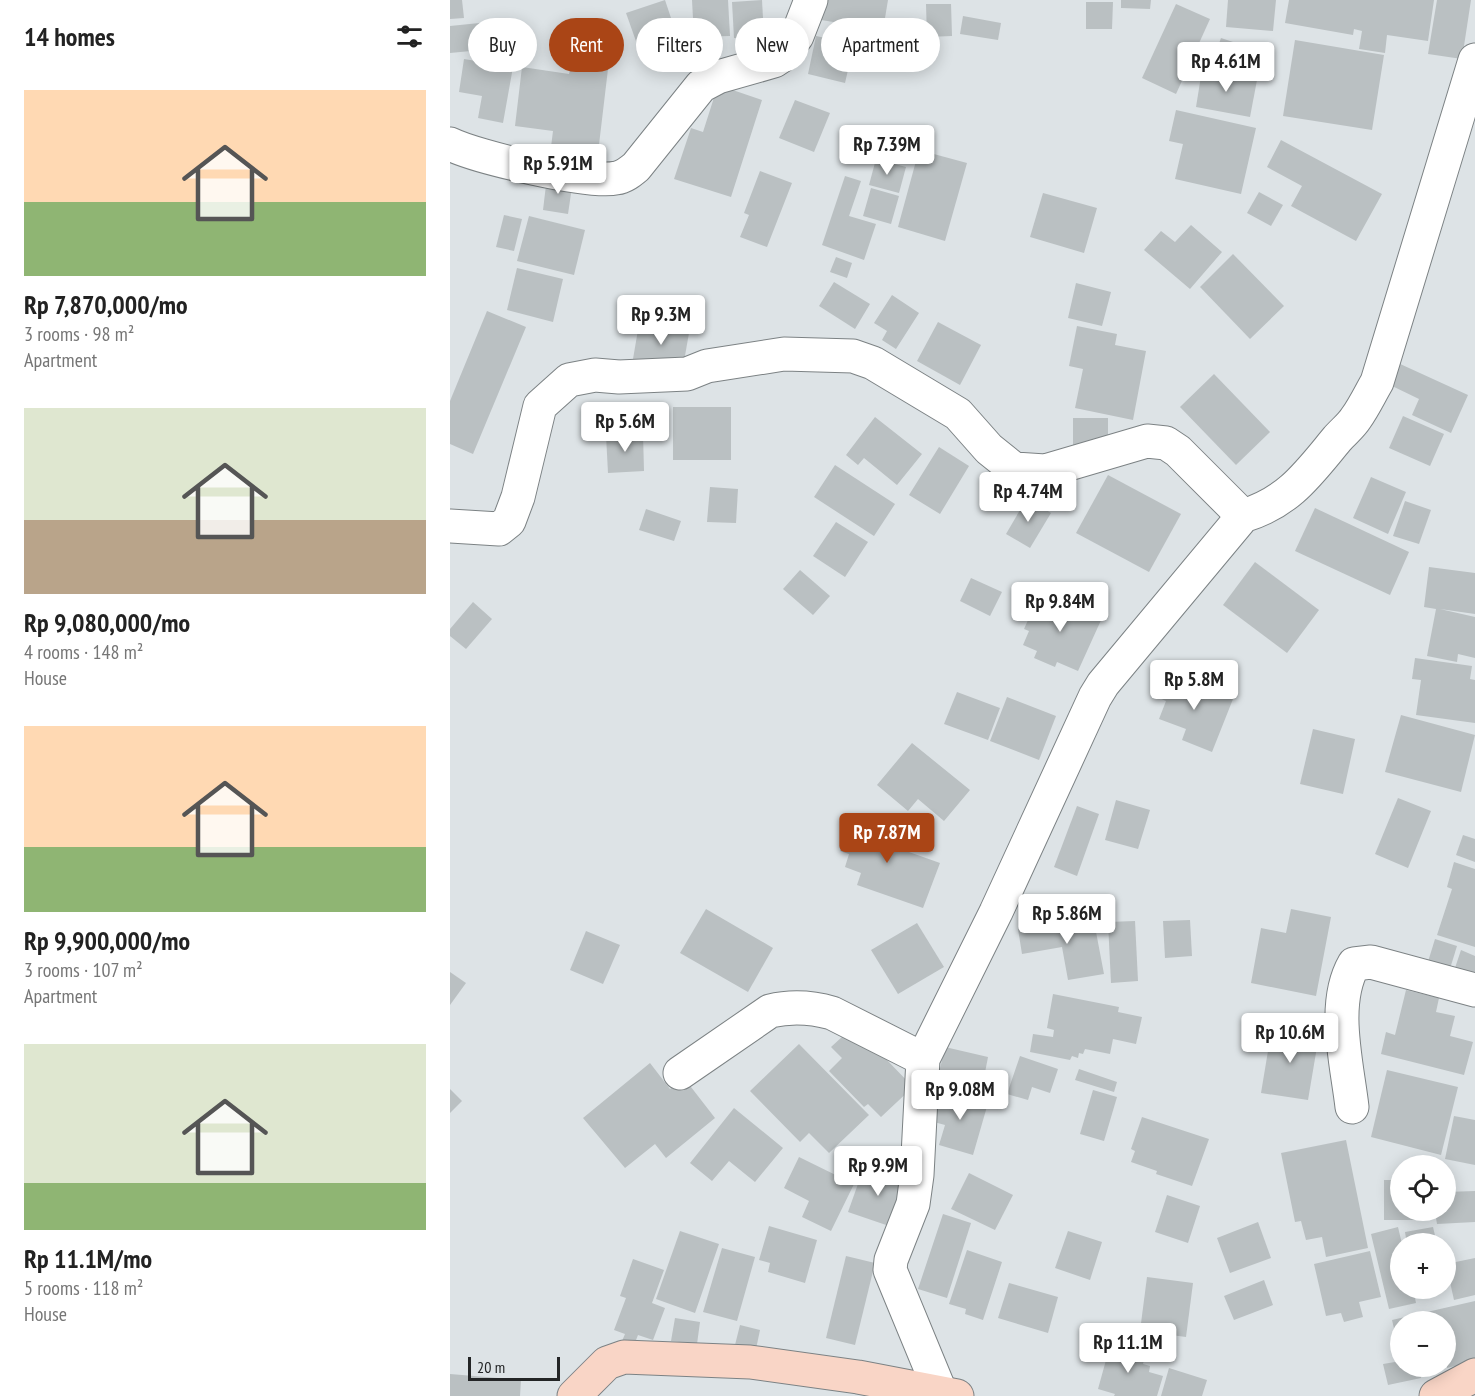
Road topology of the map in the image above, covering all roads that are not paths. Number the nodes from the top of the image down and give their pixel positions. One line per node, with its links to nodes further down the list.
1 (811, 0): 3 (street)
2 (1475, 60): 4 (street)
3 (452, 153)
4 (1243, 516): 5 (street); 7 (street)
5 (450, 526)
6 (1475, 990): 9 (street)
7 (922, 1059): 8 (street); 11 (street)
8 (680, 1073)
9 (1353, 1107)
10 (1475, 1375): 13 (street)
11 (948, 1394): 12 (street)
12 (574, 1396)
13 (1436, 1396)

